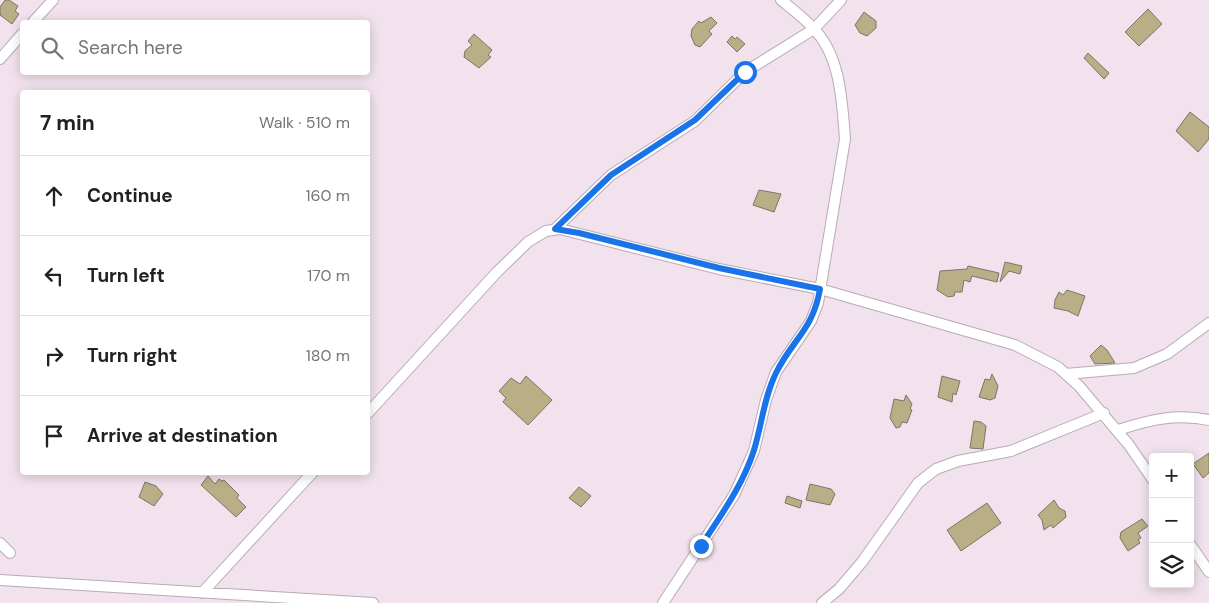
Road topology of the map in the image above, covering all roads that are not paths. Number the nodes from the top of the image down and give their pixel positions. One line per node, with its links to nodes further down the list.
1 (53, 0): 4 (street)
2 (781, 0): 5 (street)
3 (841, 0): 5 (street)
4 (35, 20)
5 (814, 29): 8 (street); 9 (street)
6 (20, 36): 7 (street)
7 (0, 59)
8 (555, 229): 9 (street); 12 (street)
9 (820, 289): 11 (street); 25 (street)
10 (1209, 323): 11 (street)
11 (1066, 374): 13 (street)
12 (370, 411)
13 (1104, 413): 15 (street); 26 (street)
14 (1209, 420): 15 (street)
15 (1118, 430): 16 (street)
16 (1149, 474)
17 (310, 475): 23 (street)
18 (0, 543): 20 (street)
19 (1194, 550): 21 (street)
20 (10, 553)
21 (1209, 572)
22 (0, 580): 23 (street)
23 (202, 593): 24 (street)
24 (373, 603)
25 (663, 603)
26 (822, 603)

